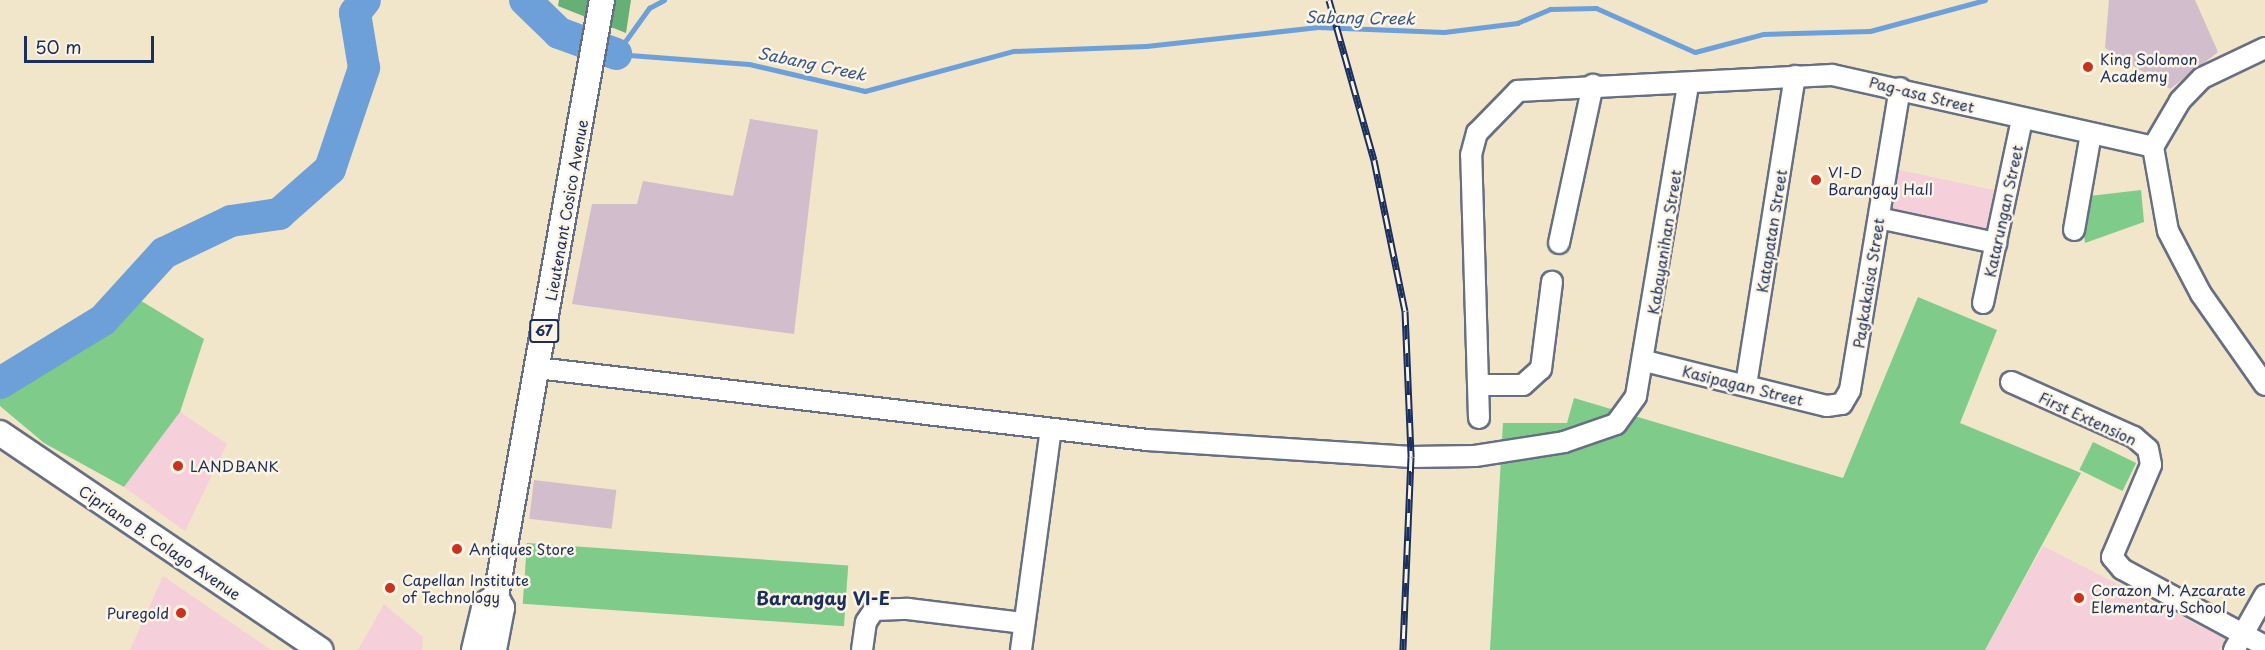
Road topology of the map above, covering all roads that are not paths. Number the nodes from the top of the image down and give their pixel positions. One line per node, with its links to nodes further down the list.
1 (602, 0): 17 (main road, Lieutenant Cosico Avenue / 67)
2 (2265, 48): 9 (street)
3 (1795, 76): 5 (street, Pag-asa Street); 6 (street, Pag-asa Street); 20 (street, Katapatan Street)
4 (1593, 86): 5 (street, Pag-asa Street); 12 (street); 19 (street, Pag-asa Street)
5 (1688, 86): 16 (street, Kabayanihan Street)
6 (1900, 88): 7 (street, Pag-asa Street); 10 (street, Pagkakaisa Street)
7 (2022, 118): 8 (street, Pag-asa Street); 13 (street, Katarungan Street)
8 (2091, 134): 9 (street, Pag-asa Street); 11 (street)
9 (2153, 147): 21 (street)
10 (1879, 218): 13 (street); 22 (street, Pagkakaisa Street)
11 (2074, 230)
12 (1559, 243)
13 (1996, 243): 15 (street, Katarungan Street)
14 (1552, 282): 19 (street)
15 (1983, 303)
16 (1645, 361): 20 (street, Kasipagan Street); 24 (street, Kabayanihan Street)
17 (537, 369): 24 (street); 27 (main road, Lieutenant Cosico Avenue / 67)
18 (2011, 382): 29 (street, First Extension)
19 (1480, 384): 23 (street, Pag-asa Street)
20 (1746, 385): 22 (street, Kasipagan Street)
21 (2265, 385)
22 (1842, 404)
23 (1479, 418)
24 (1051, 429): 28 (street)
25 (0, 433): 31 (main road, Cipriano B. Colago Avenue)
26 (2265, 595): 29 (street)
27 (496, 596): 32 (main road, Lieutenant Cosico Avenue / 67); 33 (main road, Lieutenant Cosico Avenue / 67)
28 (1024, 623): 34 (street); 35 (street)
29 (2238, 642): 30 (street)
30 (2265, 646)
31 (321, 650)
32 (474, 650)
33 (494, 650)
34 (862, 650)
35 (1021, 650)

